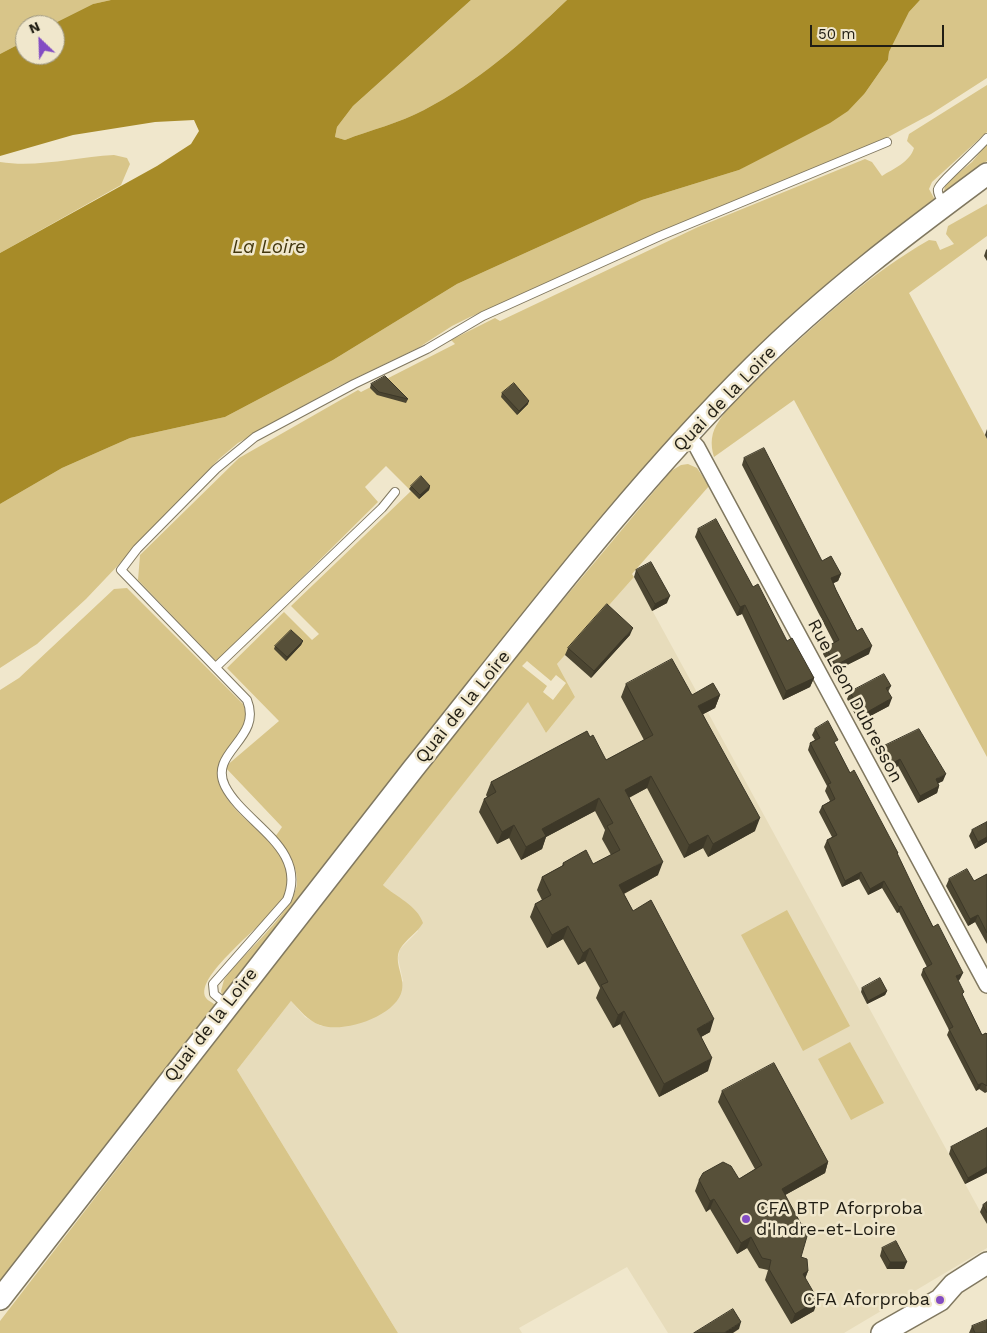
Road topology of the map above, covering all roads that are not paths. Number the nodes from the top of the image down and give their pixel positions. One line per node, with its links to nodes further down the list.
1 (987, 138): 4 (lane)
2 (887, 142): 7 (lane)
3 (987, 174): 4 (main road, Quai de la Loire)
4 (945, 205): 5 (main road, Quai de la Loire)
5 (688, 437): 8 (street, Rue Léon Dubresson); 9 (main road, Quai de la Loire)
6 (394, 492): 7 (lane)
7 (216, 667): 9 (lane)
8 (987, 985)
9 (227, 1005): 12 (main road, Quai de la Loire)
10 (987, 1264): 13 (main road)
11 (987, 1280): 13 (main road)
12 (0, 1299)
13 (940, 1300): 14 (main road)
14 (882, 1333)

